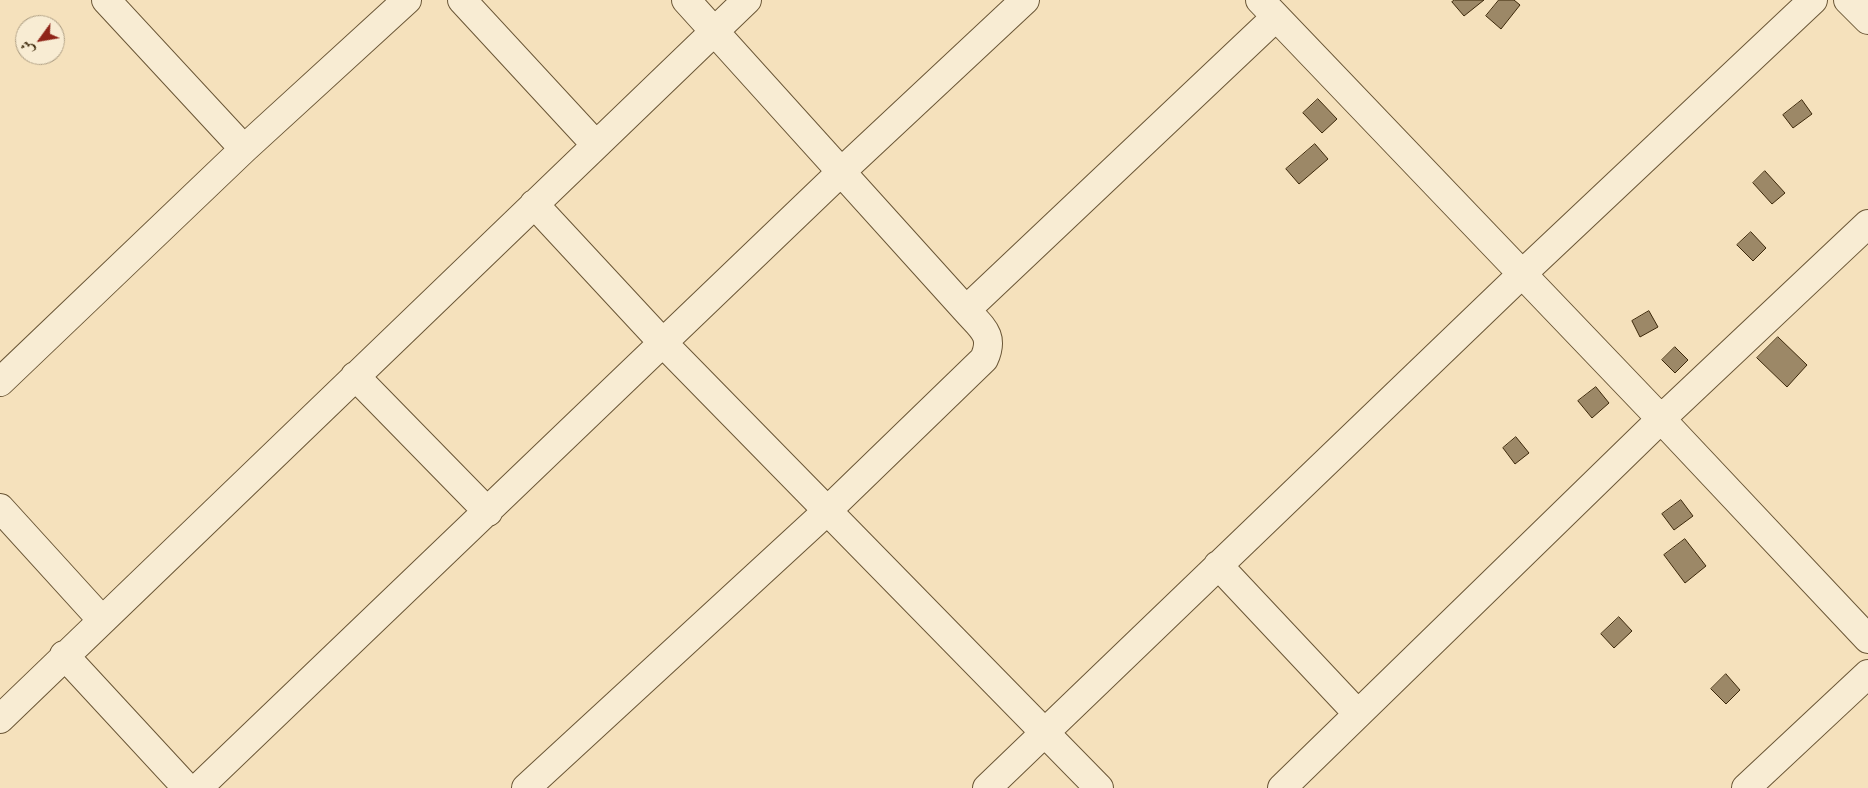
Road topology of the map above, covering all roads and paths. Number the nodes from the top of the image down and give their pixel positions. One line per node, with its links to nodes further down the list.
1 (106, 0): 13 (street)
2 (407, 0): 13 (street)
3 (462, 0): 12 (street)
4 (686, 0): 11 (street)
5 (746, 0): 11 (street)
6 (1025, 0): 14 (street)
7 (1813, 0): 17 (street)
8 (1848, 0): 10 (street)
9 (1268, 9): 17 (street); 18 (street)
10 (1868, 20)
11 (714, 31): 12 (street); 14 (street)
12 (596, 145): 15 (street)
13 (244, 149): 21 (street)
14 (842, 171): 18 (street); 19 (street)
15 (534, 204): 19 (street); 20 (street)
16 (1868, 224): 22 (street)
17 (1522, 274): 22 (street); 26 (street)
18 (966, 310): 25 (street)
19 (664, 344): 24 (street); 25 (street)
20 (354, 376): 24 (street); 27 (street)
21 (0, 382)
22 (1661, 419): 28 (street); 31 (street)
23 (0, 508): 27 (street)
24 (488, 512): 35 (street)
25 (826, 512): 33 (street); 36 (street)
26 (1218, 565): 31 (street); 33 (street)
27 (101, 619): 29 (street)
28 (1868, 638)
29 (64, 655): 32 (street); 34 (street)
30 (1868, 674): 40 (street)
31 (1358, 714): 39 (street)
32 (0, 719)
33 (1045, 732): 37 (street); 38 (street)
34 (187, 788)
35 (198, 788)
36 (526, 788)
37 (987, 788)
38 (1099, 788)
39 (1282, 788)
40 (1746, 788)

